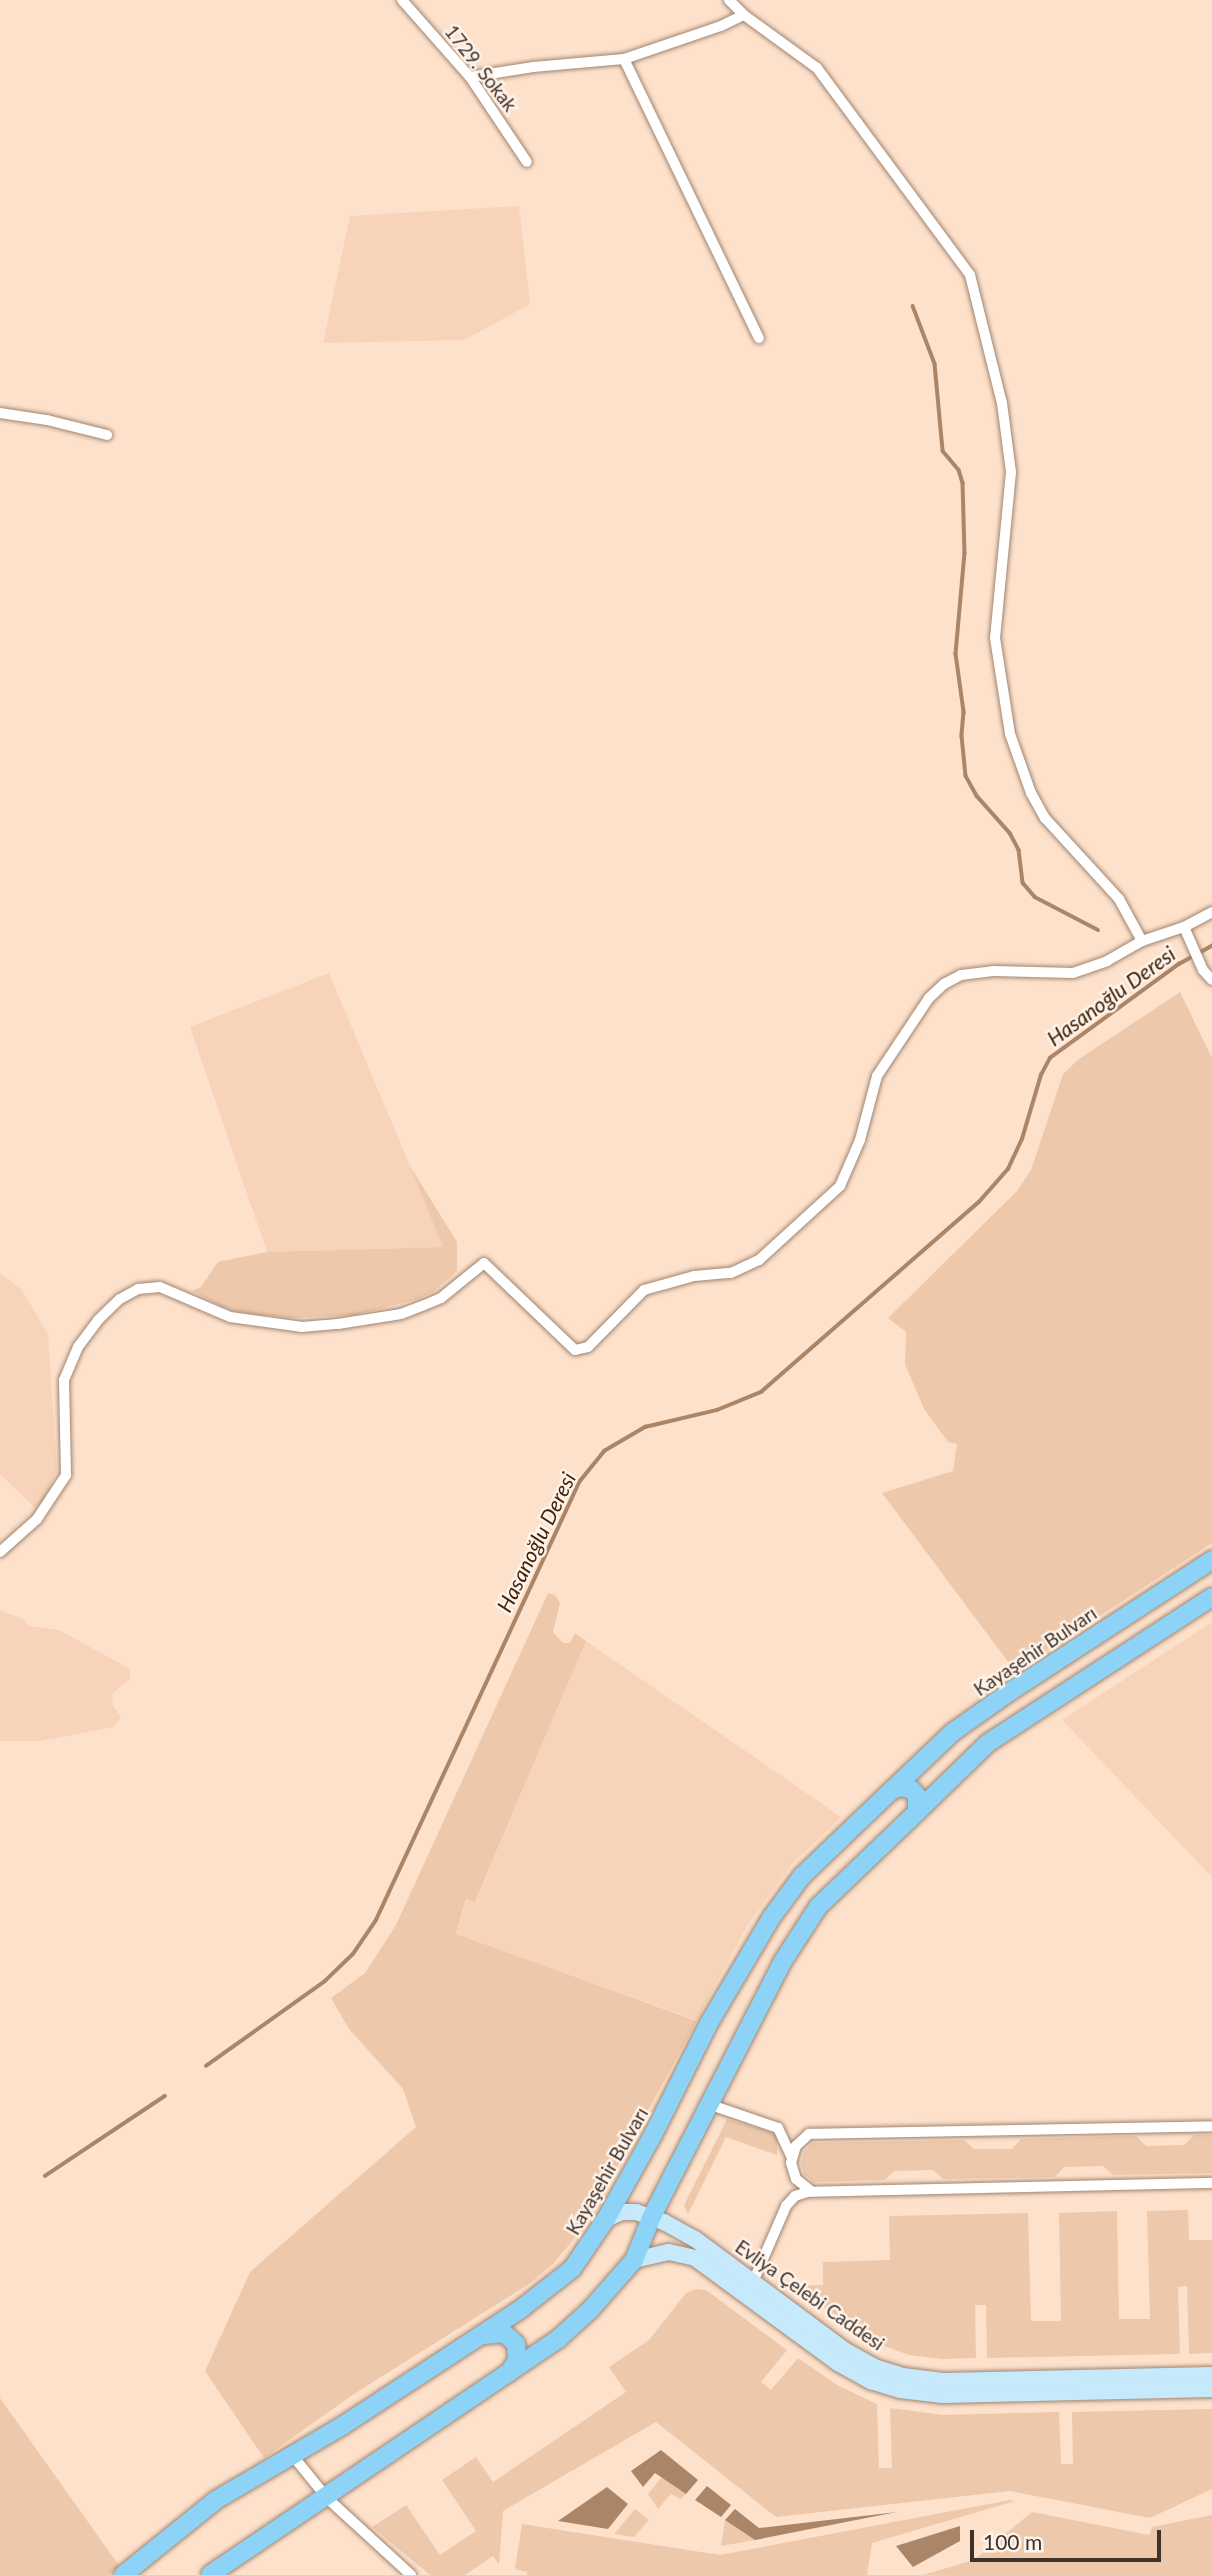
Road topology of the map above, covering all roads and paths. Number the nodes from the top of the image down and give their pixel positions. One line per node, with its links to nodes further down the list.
1 (402, 0): 5 (street, 1729. Sokak)
2 (729, 0): 3 (street)
3 (744, 15): 4 (street); 12 (street)
4 (624, 59): 5 (street); 7 (street)
5 (470, 77): 6 (street, 1729. Sokak)
6 (527, 162)
7 (759, 338)
8 (0, 413): 9 (street)
9 (107, 435)
10 (1212, 912): 11 (street)
11 (1184, 927): 12 (street); 13 (street)
12 (1142, 941): 14 (street)
13 (1212, 980)
14 (0, 1552)
15 (1212, 1560): 17 (main road, Kayaşehir Bulvarı)
16 (1212, 1597): 18 (main road)
17 (892, 1790): 18 (main road); 25 (main road, Kayaşehir Bulvarı)
18 (917, 1812): 19 (main road)
19 (711, 2105): 21 (street); 24 (main road)
20 (1212, 2126): 21 (street)
21 (792, 2158): 23 (street)
22 (1212, 2183): 23 (street)
23 (811, 2192): 27 (street)
24 (652, 2216): 25 (street, Evliya Çelebi Caddesi); 26 (main road); 27 (street, Evliya Çelebi Caddesi)
25 (606, 2219): 28 (main road, Kayaşehir Bulvarı)
26 (634, 2260): 29 (main road); 31 (street, Evliya Çelebi Caddesi)
27 (753, 2282): 31 (street, Evliya Çelebi Caddesi)
28 (465, 2343): 29 (main road); 33 (main road, Kayaşehir Bulvarı)
29 (509, 2373): 34 (main road)
30 (1212, 2375): 31 (street, Evliya Çelebi Caddesi)
31 (1185, 2383): 32 (street, Evliya Çelebi Caddesi)
32 (1212, 2389)
33 (293, 2456): 34 (street); 35 (main road, Kayaşehir Bulvarı)
34 (327, 2498): 36 (main road); 37 (street)
35 (123, 2575)
36 (210, 2575)
37 (411, 2575)

